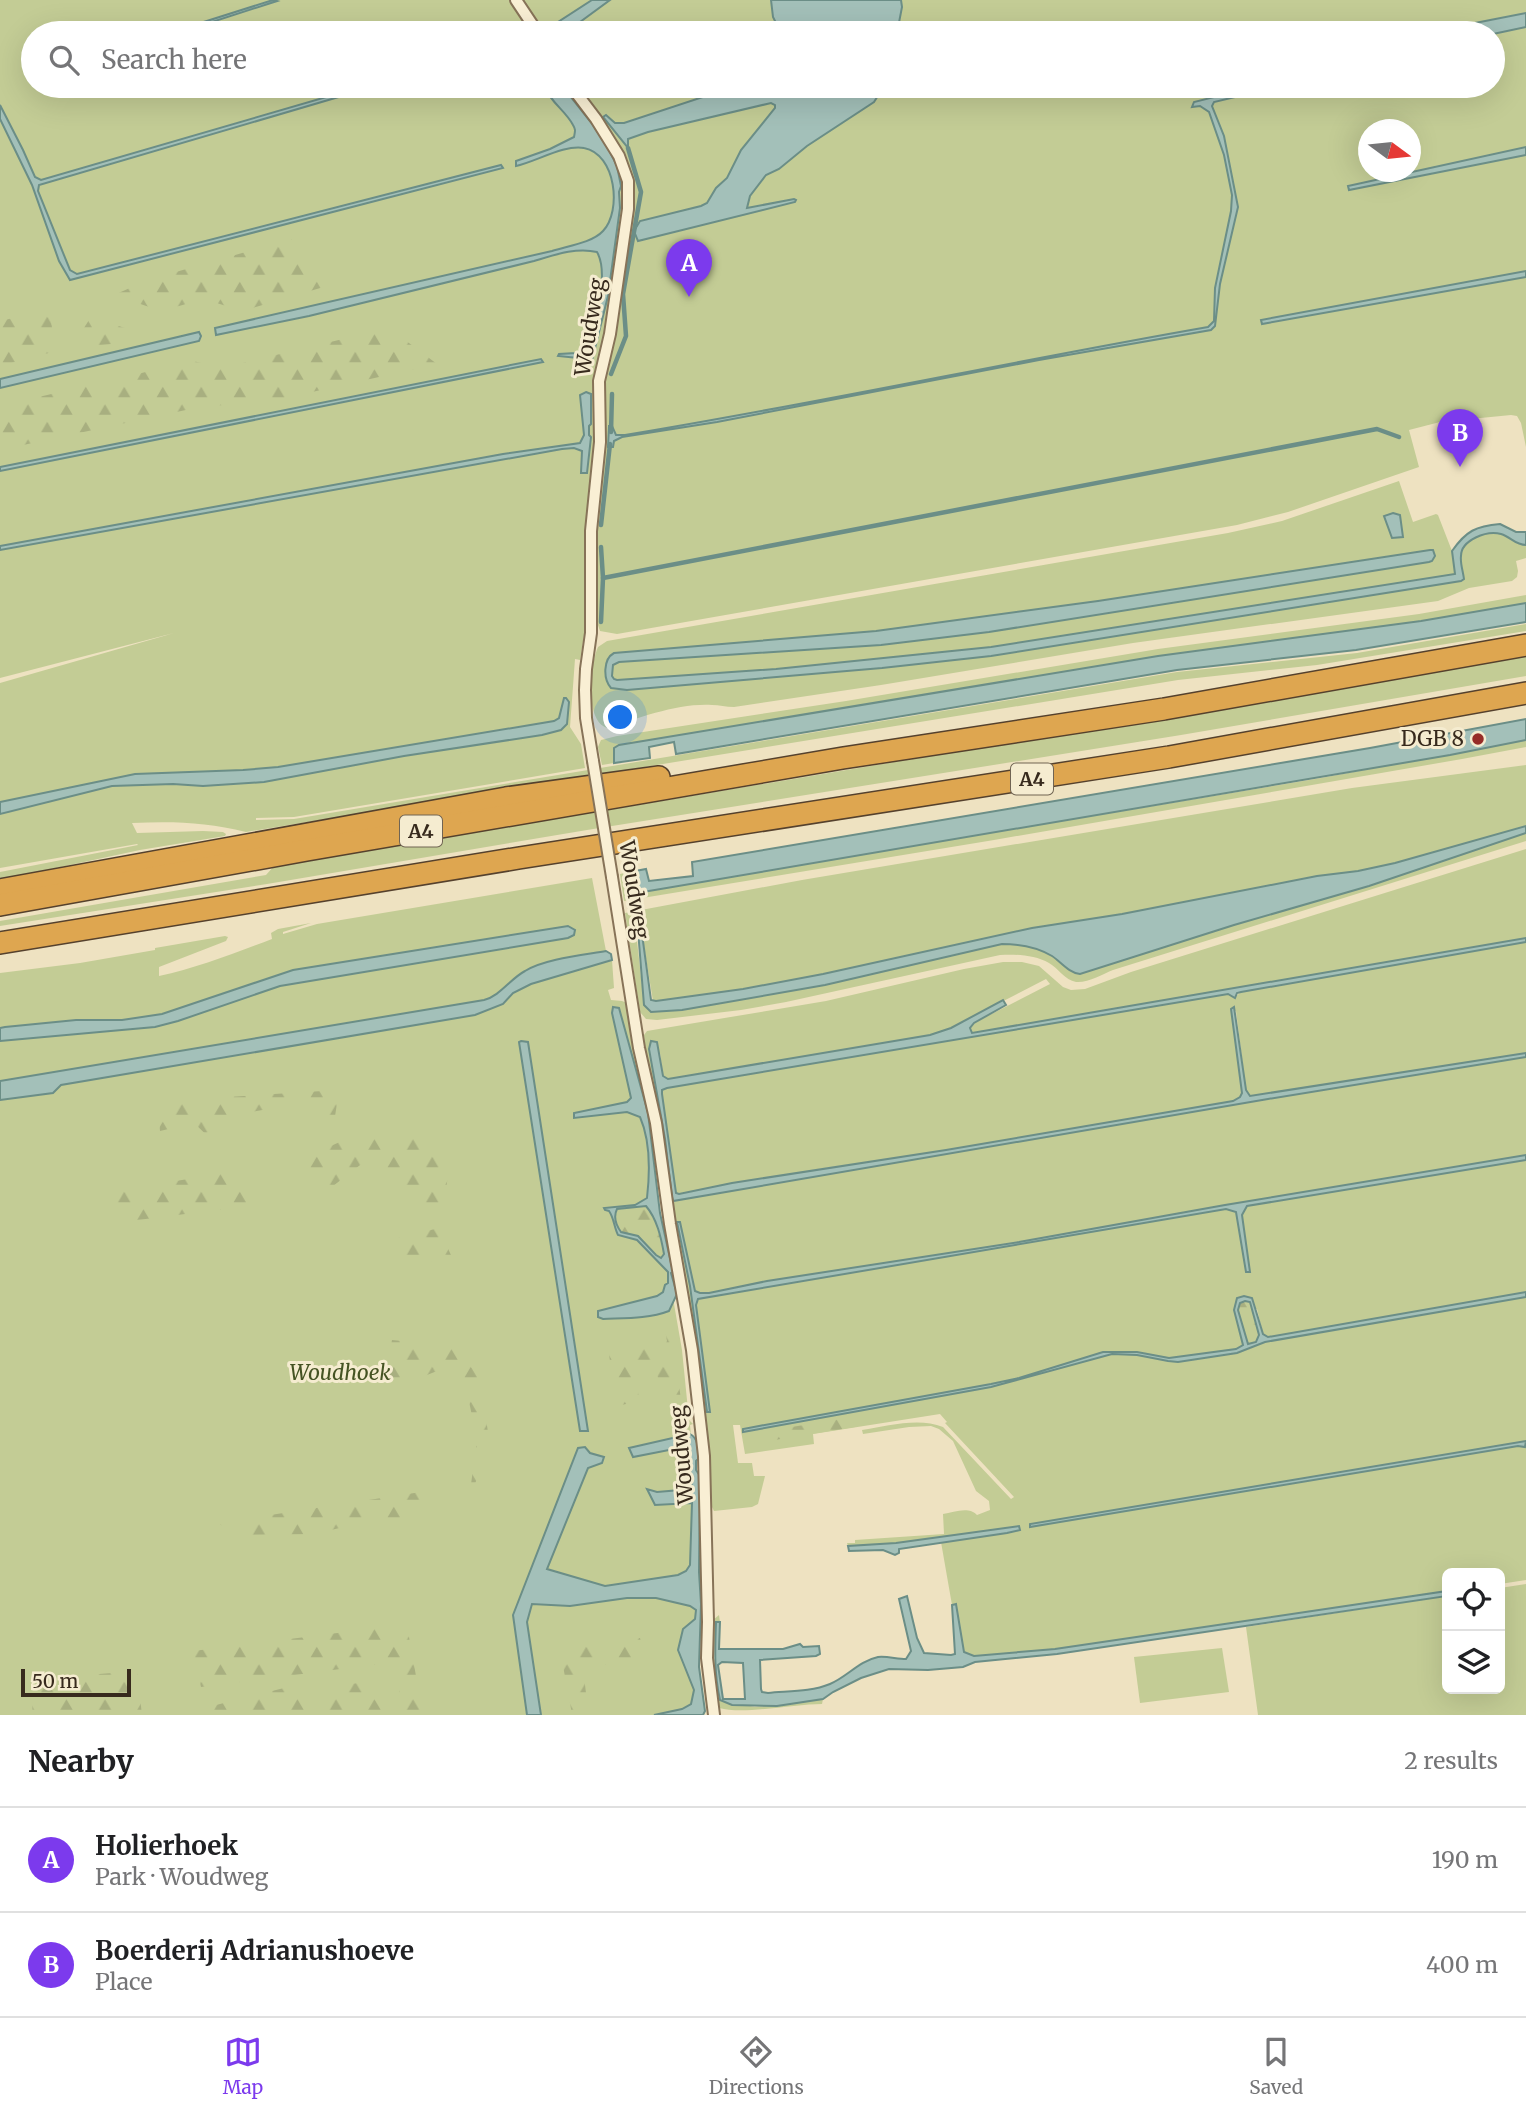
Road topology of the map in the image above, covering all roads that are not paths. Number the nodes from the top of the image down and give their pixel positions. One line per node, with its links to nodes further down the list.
1 (516, 0): 2 (street)
2 (530, 21)
3 (580, 98): 10 (street, Woudweg, bridge)
4 (1526, 645): 6 (highway, A4)
5 (1526, 693): 9 (highway, A4)
6 (843, 758): 7 (highway, A4); 8 (highway, A4)
7 (0, 890)
8 (0, 905)
9 (0, 943)
10 (714, 1715)

